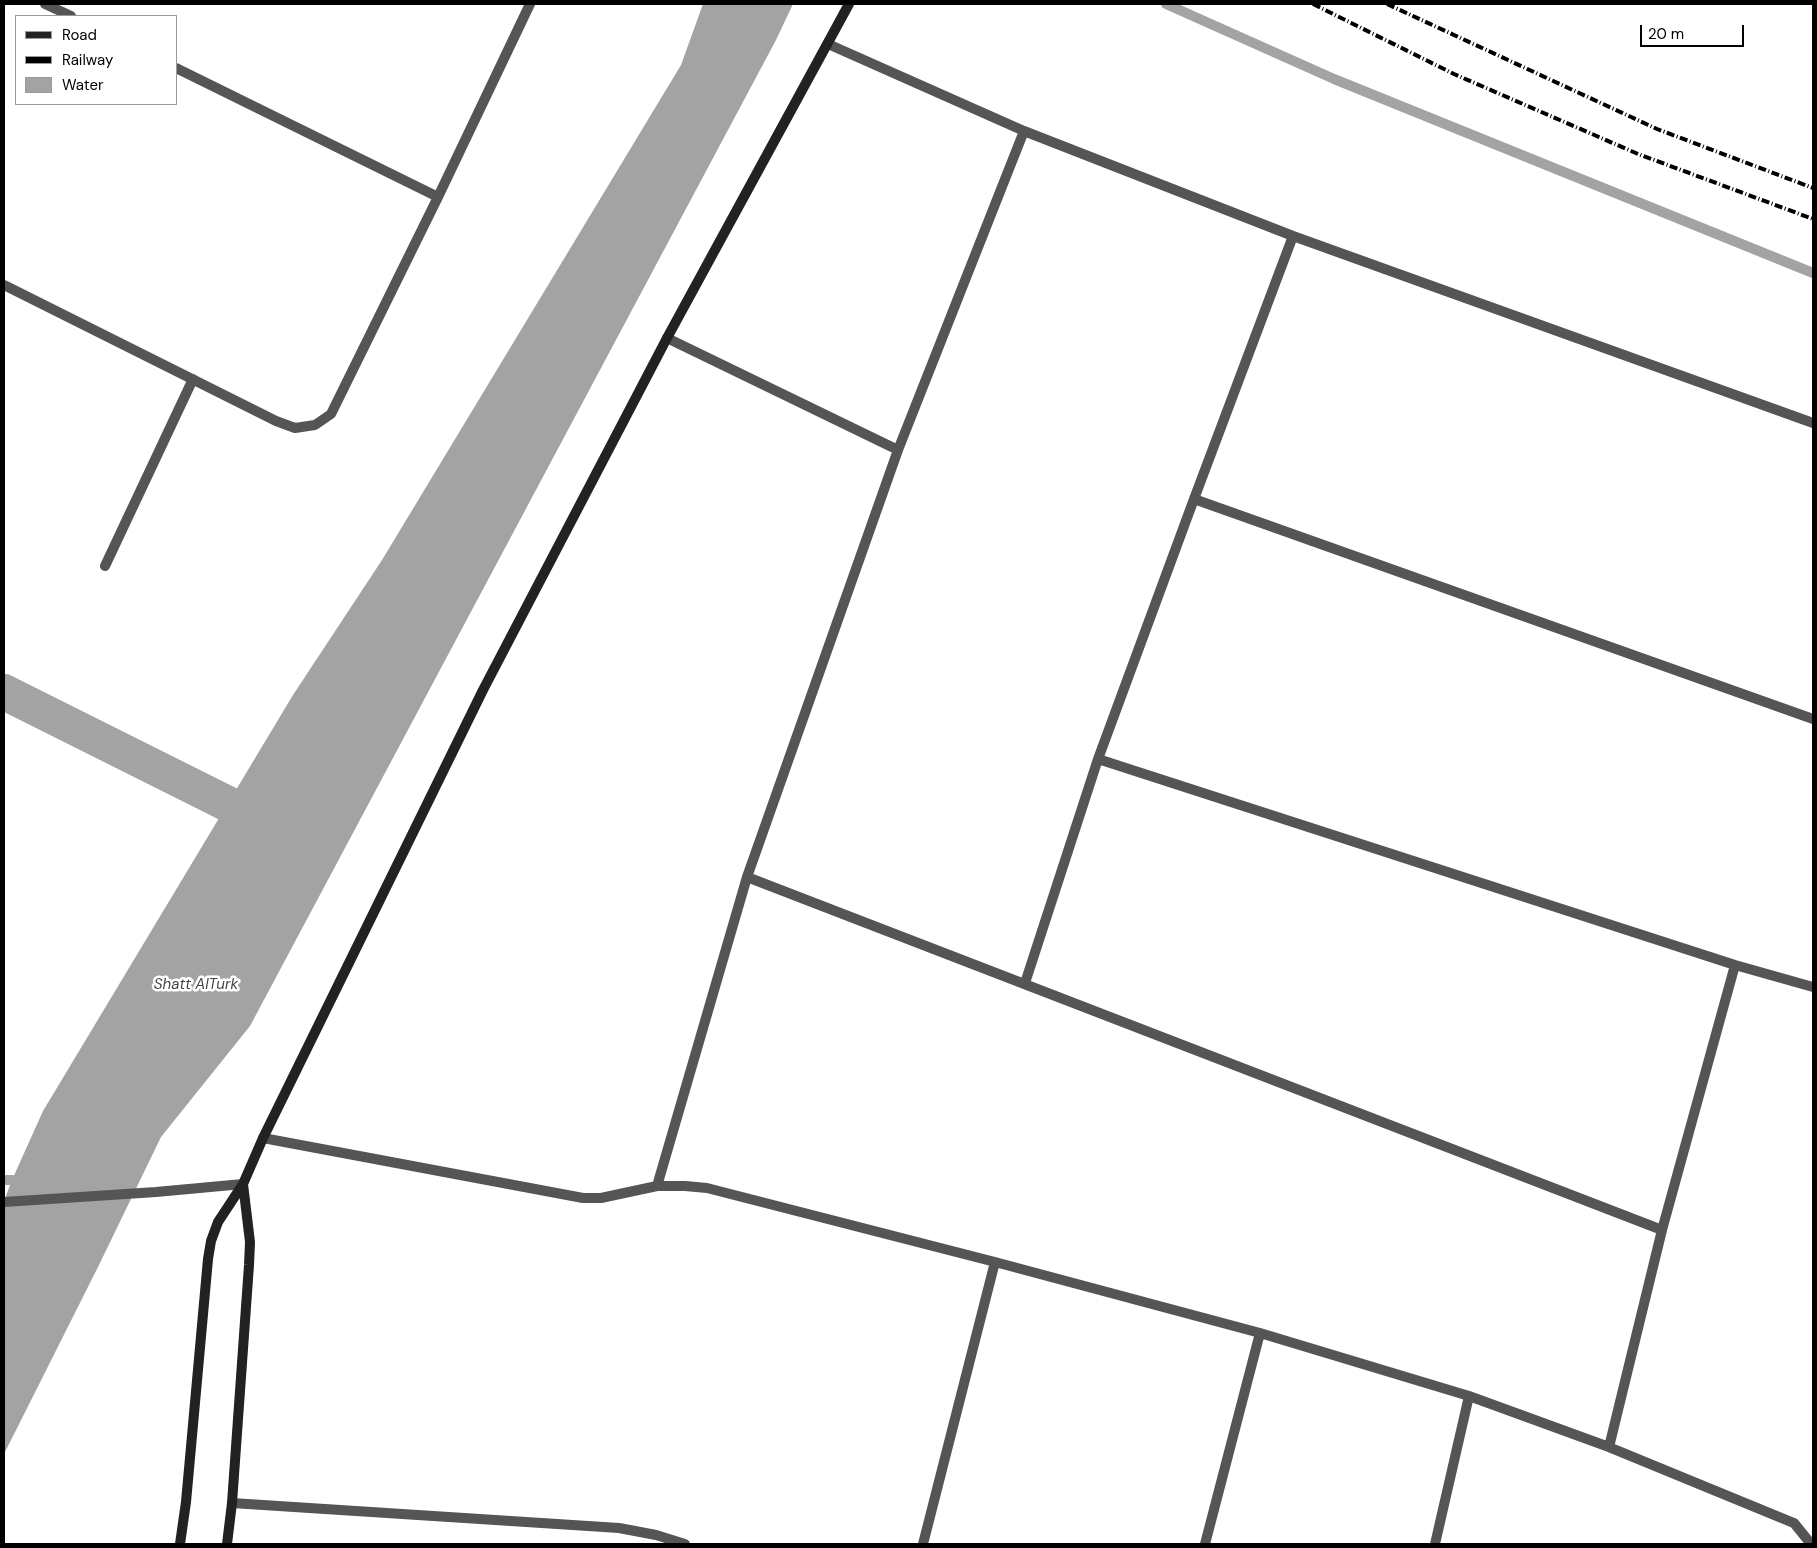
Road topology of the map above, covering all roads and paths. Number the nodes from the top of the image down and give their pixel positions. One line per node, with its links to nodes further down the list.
1 (45, 4): 4 (street)
2 (530, 4): 8 (street)
3 (849, 4): 5 (street)
4 (69, 15)
5 (828, 44): 7 (street); 11 (street)
6 (178, 69): 8 (street)
7 (1024, 131): 9 (street); 14 (street)
8 (438, 197): 12 (street)
9 (1293, 236): 13 (street); 15 (street)
10 (4, 285): 12 (street)
11 (667, 338): 14 (street); 23 (street)
12 (193, 380): 16 (street)
13 (1813, 423)
14 (898, 450): 19 (street)
15 (1194, 499): 17 (street); 18 (street)
16 (105, 566)
17 (1813, 719)
18 (1098, 759): 20 (street); 21 (street)
19 (748, 877): 21 (street); 25 (street)
20 (1735, 965): 22 (street); 27 (street)
21 (1026, 983): 27 (street)
22 (1813, 987)
23 (263, 1138): 24 (street); 25 (street)
24 (243, 1184): 26 (street); 32 (street); 34 (street)
25 (657, 1186): 28 (street)
26 (4, 1202)
27 (1662, 1230): 31 (street)
28 (995, 1262): 29 (street); 37 (street)
29 (1260, 1333): 30 (street); 38 (street)
30 (1469, 1396): 31 (street); 39 (street)
31 (1609, 1447): 33 (street)
32 (232, 1503): 35 (street); 36 (street)
33 (1812, 1543)
34 (180, 1544)
35 (227, 1544)
36 (685, 1544)
37 (924, 1544)
38 (1205, 1544)
39 (1435, 1544)

